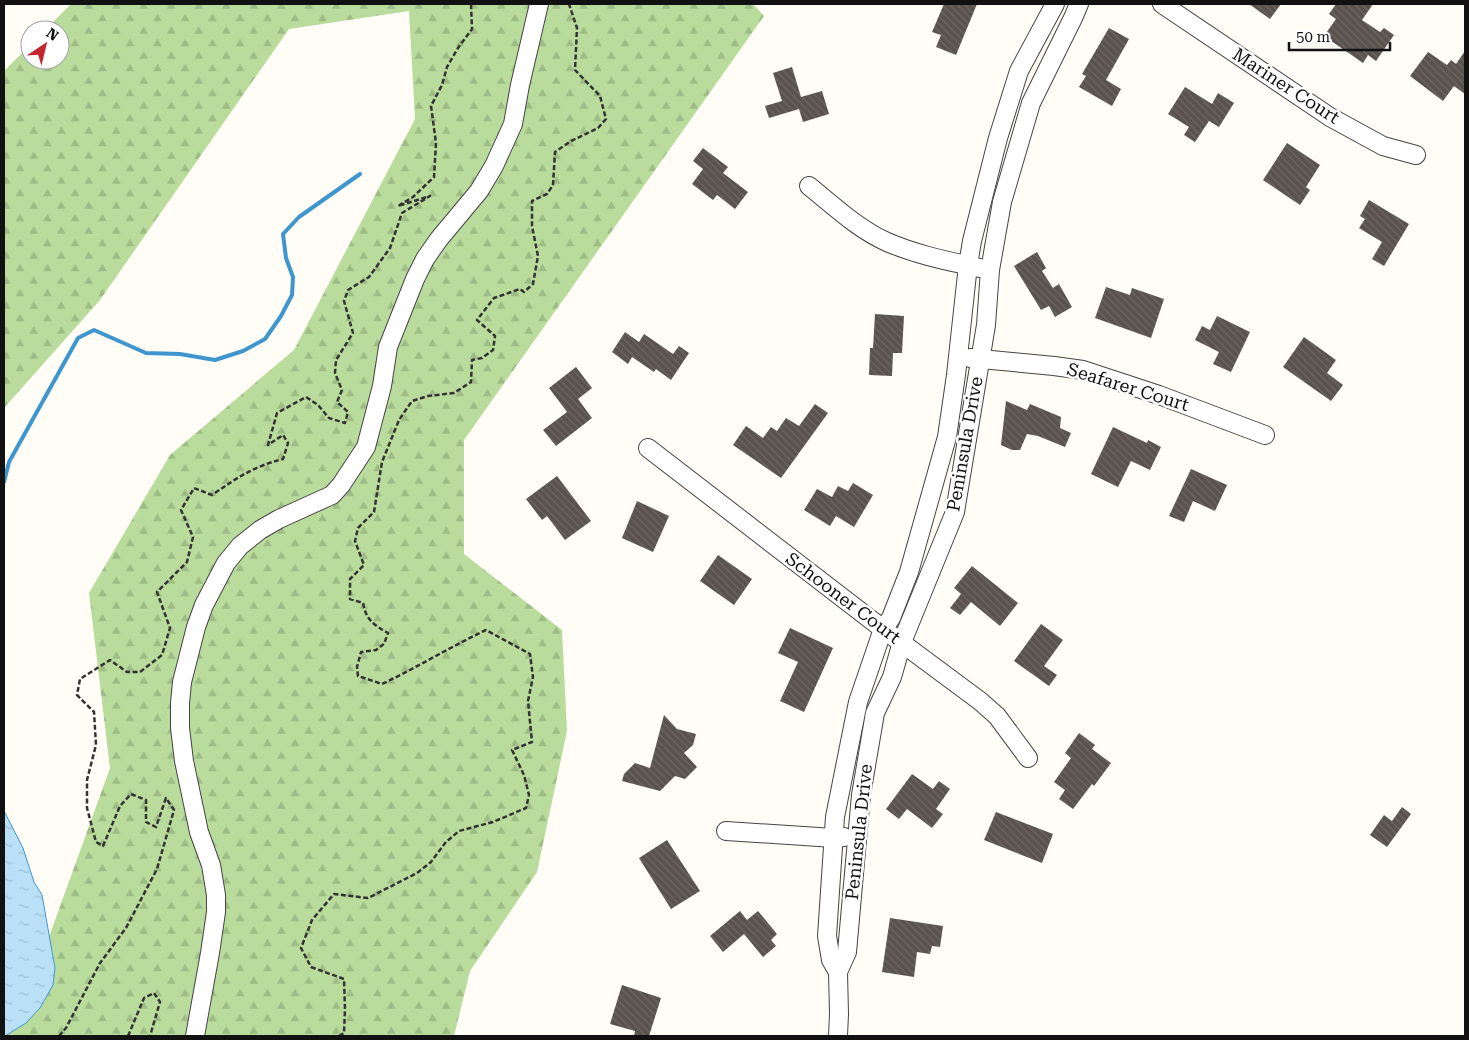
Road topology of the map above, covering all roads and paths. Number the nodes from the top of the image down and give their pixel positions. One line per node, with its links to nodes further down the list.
1 (539, 4): 23 (street)
2 (569, 4): 24 (path)
3 (1055, 4): 8 (street, Peninsula Drive)
4 (1079, 4): 9 (street, Peninsula Drive)
5 (1162, 4): 6 (street, Mariner Court)
6 (1416, 155)
7 (809, 186): 8 (street)
8 (968, 265): 9 (street); 10 (street, Peninsula Drive)
9 (990, 270): 11 (street, Peninsula Drive)
10 (957, 356): 11 (street, Seafarer Court); 14 (street, Peninsula Drive)
11 (980, 359): 12 (street, Seafarer Court); 15 (street, Peninsula Drive)
12 (1265, 435)
13 (648, 448): 14 (street, Schooner Court)
14 (883, 629): 15 (street, Schooner Court); 19 (street, Peninsula Drive)
15 (902, 642): 16 (street, Schooner Court); 18 (street, Peninsula Drive)
16 (1028, 758)
17 (726, 831): 19 (street)
18 (856, 835): 19 (street); 20 (street, Peninsula Drive)
19 (834, 838): 20 (street, Peninsula Drive)
20 (838, 972): 25 (street, Peninsula Drive)
21 (128, 1036): 22 (path)
22 (150, 1036)
23 (195, 1036)
24 (339, 1036)
25 (838, 1036)

